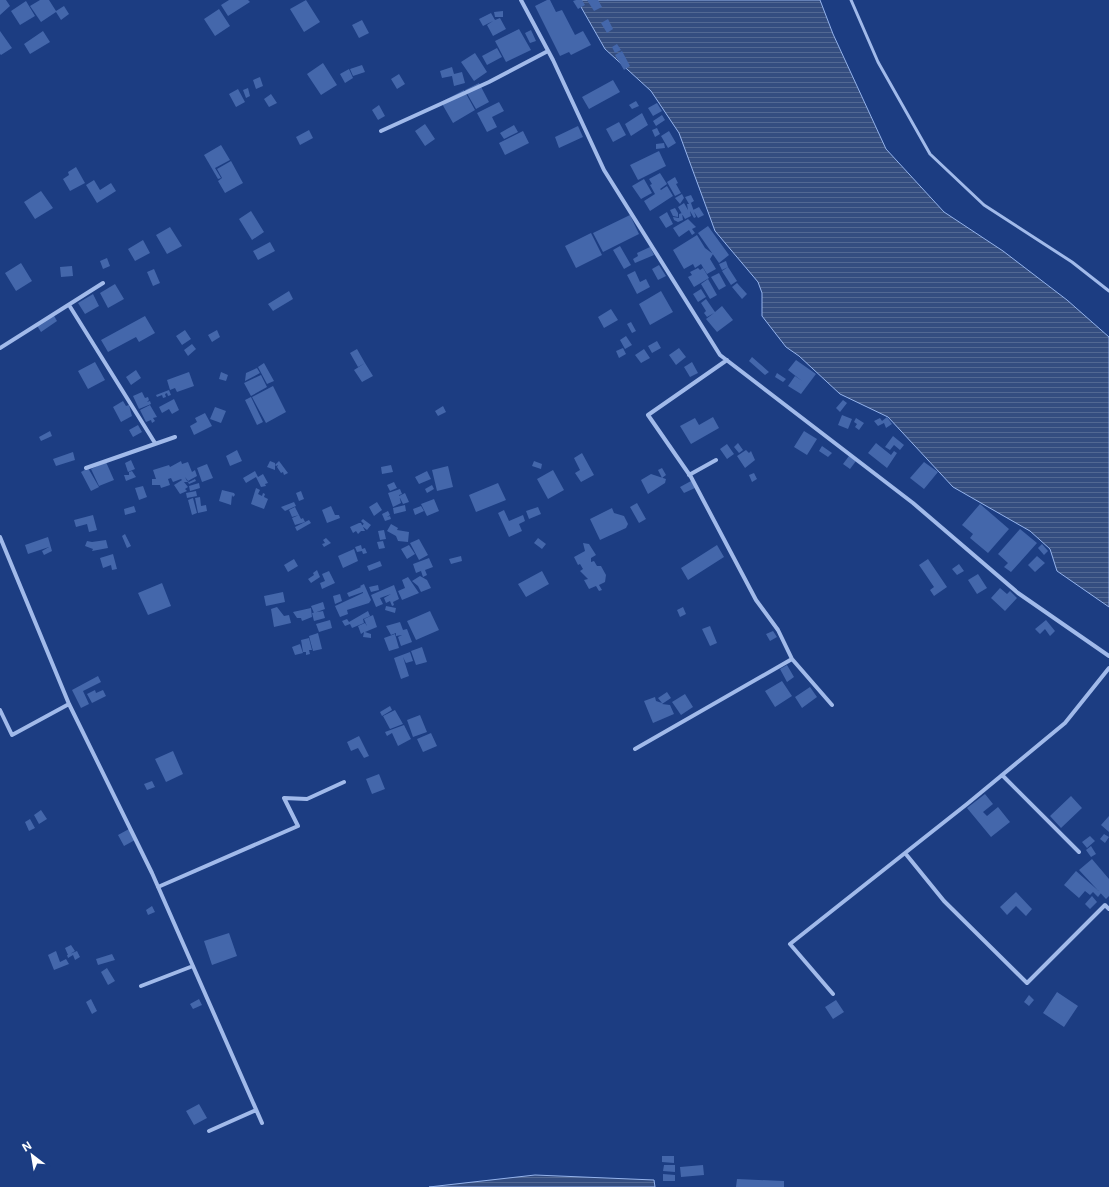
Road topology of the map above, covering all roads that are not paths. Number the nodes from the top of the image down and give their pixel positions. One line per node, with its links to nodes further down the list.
1 (521, 0): 3 (street)
2 (851, 0): 6 (lane)
3 (548, 51): 4 (street); 9 (street)
4 (381, 131)
5 (103, 283): 7 (street)
6 (1109, 291)
7 (68, 305): 8 (street); 11 (street)
8 (0, 348)
9 (727, 360): 14 (street); 16 (street)
10 (175, 436): 11 (street)
11 (155, 444): 13 (street)
12 (716, 460): 14 (street)
13 (86, 468)
14 (690, 475): 17 (street)
15 (0, 537): 19 (street)
16 (1109, 656)
17 (792, 659): 20 (street); 22 (street)
18 (1109, 668): 23 (street)
19 (69, 704): 21 (street); 27 (street)
20 (832, 705)
21 (0, 710)
22 (635, 749)
23 (1002, 775): 25 (street); 26 (street)
24 (344, 782): 27 (street)
25 (1079, 852)
26 (905, 853): 28 (street); 31 (street)
27 (158, 887): 29 (street)
28 (1109, 909)
29 (193, 966): 30 (street); 32 (street)
30 (141, 986)
31 (833, 994)
32 (256, 1110): 33 (street); 34 (street)
33 (262, 1123)
34 (209, 1131)

